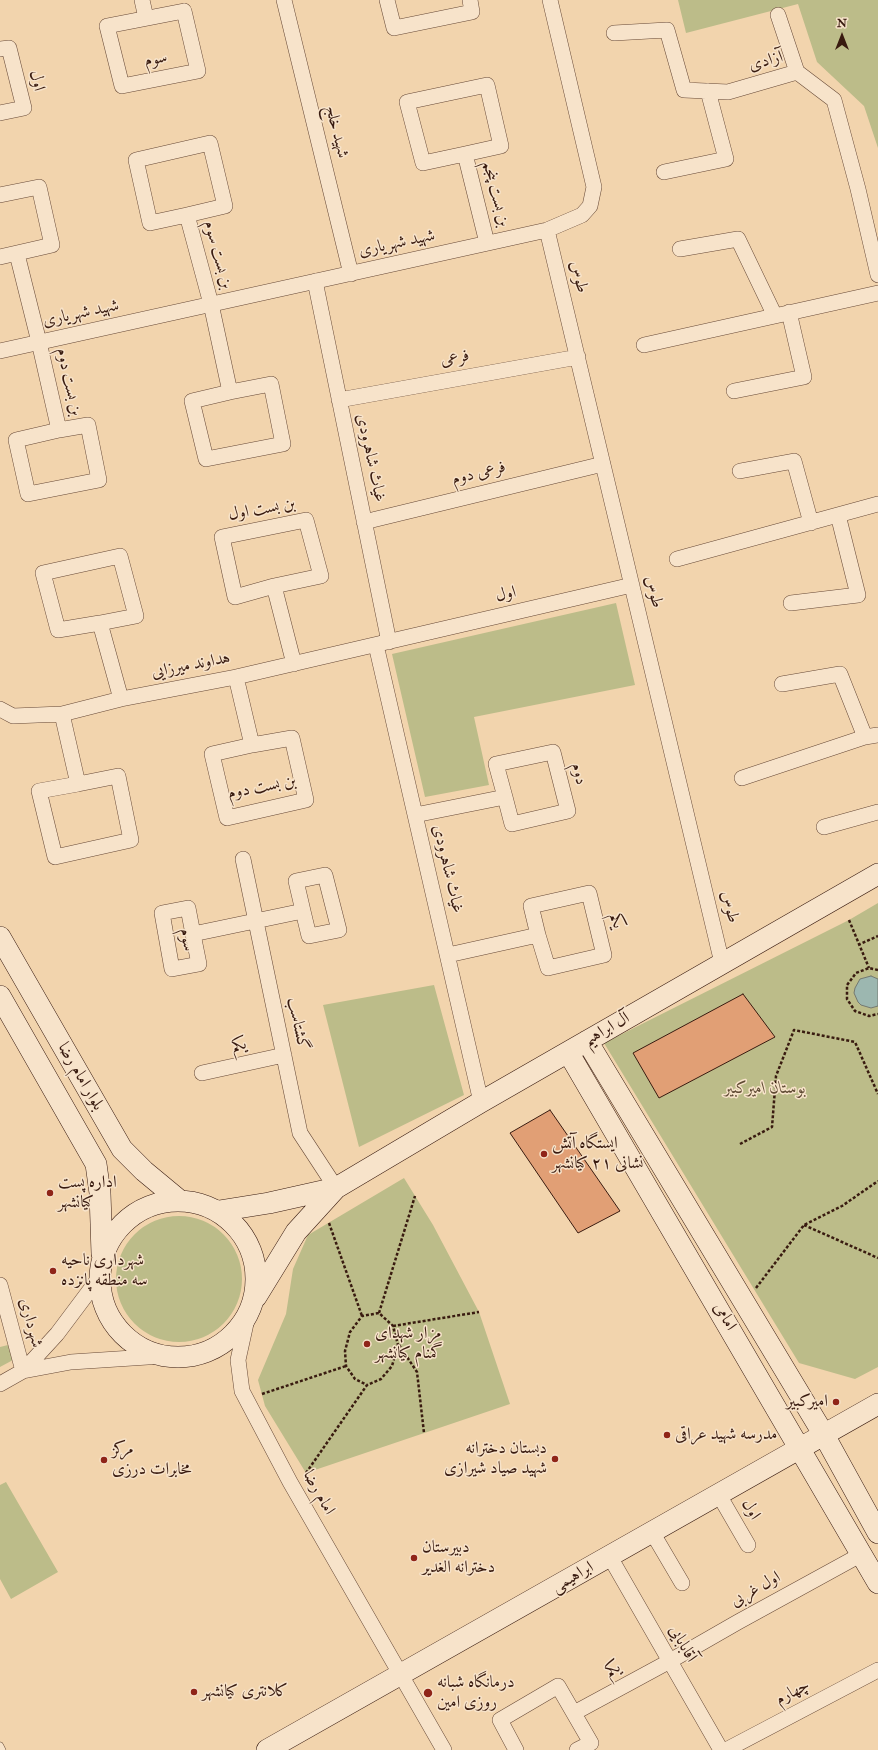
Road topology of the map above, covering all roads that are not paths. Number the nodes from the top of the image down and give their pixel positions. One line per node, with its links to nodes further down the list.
1 (142, 0): 7 (street)
2 (284, 0): 22 (street, شهید خلج)
3 (387, 0): 4 (street)
4 (470, 0)
5 (550, 0): 17 (street, شهید شهریاری)
6 (778, 15): 10 (street)
7 (146, 18): 7 (street, سوم)
8 (614, 33): 11 (street, آزادی)
9 (0, 49): 12 (street, اول)
10 (797, 72): 11 (street, آزادی); 23 (street, آزادی)
11 (708, 91): 14 (street)
12 (0, 113)
13 (465, 154): 13 (street, بن بست پنجم); 18 (street, بن بست پنجم)
14 (664, 172)
15 (0, 196): 20 (street)
16 (188, 216): 16 (street, بن بست سوم); 26 (street, بن بست سوم)
17 (547, 230): 18 (street, شهید شهریاری); 31 (street, طوس)
18 (487, 243): 22 (street, شهید شهریاری)
19 (680, 249): 27 (street)
20 (17, 254): 21 (street); 28 (street)
21 (0, 257)
22 (351, 274): 24 (street, شهید شهریاری)
23 (878, 275)
24 (315, 281): 26 (street, شهید شهریاری); 34 (street, غیاث شاهرودی)
25 (878, 293): 27 (street)
26 (211, 304): 28 (street, شهید شهریاری); 33 (street, بن بست سوم)
27 (782, 314): 29 (street); 32 (street)
28 (39, 342): 30 (street, شهید شهریاری); 35 (street, بن بست دوم)
29 (644, 345)
30 (0, 351)
31 (578, 357): 34 (street, فرعی); 36 (street, طوس)
32 (734, 391)
33 (230, 392): 33 (street)
34 (339, 400): 40 (street, غیاث شاهرودی)
35 (59, 430): 35 (street, بن بست دوم)
36 (603, 464): 40 (street, فرعی دوم); 43 (street, طوس)
37 (740, 471): 41 (street)
38 (878, 504): 39 (street)
39 (838, 515): 41 (street); 45 (street)
40 (364, 522): 47 (street, غیاث شاهرودی)
41 (811, 523): 42 (street)
42 (677, 559)
43 (632, 585): 47 (street, اول); 70 (street, طوس)
44 (274, 586): 44 (street, بن بست اول); 48 (street)
45 (791, 603)
46 (100, 623): 46 (street); 51 (street)
47 (383, 643): 48 (street, هداوند میرزایی); 60 (street, غیاث شاهرودی)
48 (294, 664): 49 (street, هداوند میرزایی)
49 (236, 677): 51 (street, هداوند میرزایی); 55 (street)
50 (782, 684): 54 (street)
51 (121, 699): 53 (street, هداوند میرزایی)
52 (0, 709): 53 (street, هداوند میرزایی)
53 (62, 714): 57 (street)
54 (872, 736): 56 (street)
55 (252, 745): 55 (street, بن بست دوم)
56 (742, 778)
57 (78, 784): 57 (street)
58 (505, 797): 58 (street, دوم); 60 (street)
59 (878, 812): 61 (street)
60 (415, 815): 69 (street, غیاث شاهرودی)
61 (824, 827)
62 (243, 858): 65 (street, گشتاسب)
63 (878, 874): 70 (main road, آل ابراهیم)
64 (303, 911): 65 (street)
65 (256, 920): 66 (street, سوم); 74 (street, گشتاسب)
66 (193, 934)
67 (538, 935): 67 (street, یکم); 69 (street)
68 (0, 937): 78 (main road, بلوار امام رضا)
69 (448, 955): 76 (street, غیاث شاهرودی)
70 (722, 963): 72 (main road, آل ابراهیم)
71 (0, 996): 80 (main road, بلوار امام رضا)
72 (587, 1041): 73 (main road, آل ابراهیم); 89 (main road, امامی)
73 (568, 1052): 76 (main road, آل ابراهیم); 90 (main road, امامی)
74 (284, 1055): 75 (street, یکم); 77 (street, گشتاسب)
75 (202, 1073)
76 (481, 1102): 77 (main road, آل ابراهیم)
77 (336, 1188): 79 (main road); 83 (main road)
78 (180, 1200): 79 (main road); 80 (main road)
79 (219, 1211): 83 (main road)
80 (102, 1258): 81 (main road)
81 (99, 1278): 85 (main road); 86 (street)
82 (0, 1285): 86 (street, شهرداری)
83 (254, 1300): 84 (main road)
84 (246, 1319): 85 (main road); 101 (street, امام رضا)
85 (163, 1356): 86 (street)
86 (23, 1371): 87 (street)
87 (0, 1384)
88 (878, 1404): 89 (main road, ابراهیمی)
89 (824, 1435): 90 (main road, ابراهیمی); 93 (main road, امامی)
90 (801, 1448): 91 (main road, ابراهیمی); 95 (main road, امامی)
91 (719, 1495): 92 (main road, ابراهیمی); 94 (street, اول)
92 (652, 1532): 96 (main road, ابراهیمی); 97 (street)
93 (878, 1533)
94 (748, 1545)
95 (870, 1550): 98 (main road, امامی); 99 (street, اول غربی)
96 (610, 1557): 99 (street, آقابابایی); 101 (main road, ابراهیمی)
97 (682, 1583)
98 (878, 1583)
99 (670, 1661): 102 (street, یکم); 109 (street, آقابابایی)
100 (878, 1670): 110 (street, چهارم)
101 (401, 1675): 105 (main road, ابراهیمی); 106 (street, امام رضا)
102 (574, 1713): 107 (street); 108 (street)
103 (0, 1746): 104 (lane)
104 (2, 1750)
105 (267, 1750)
106 (444, 1750)
107 (516, 1750)
108 (577, 1750)
109 (721, 1750)
110 (726, 1750)

